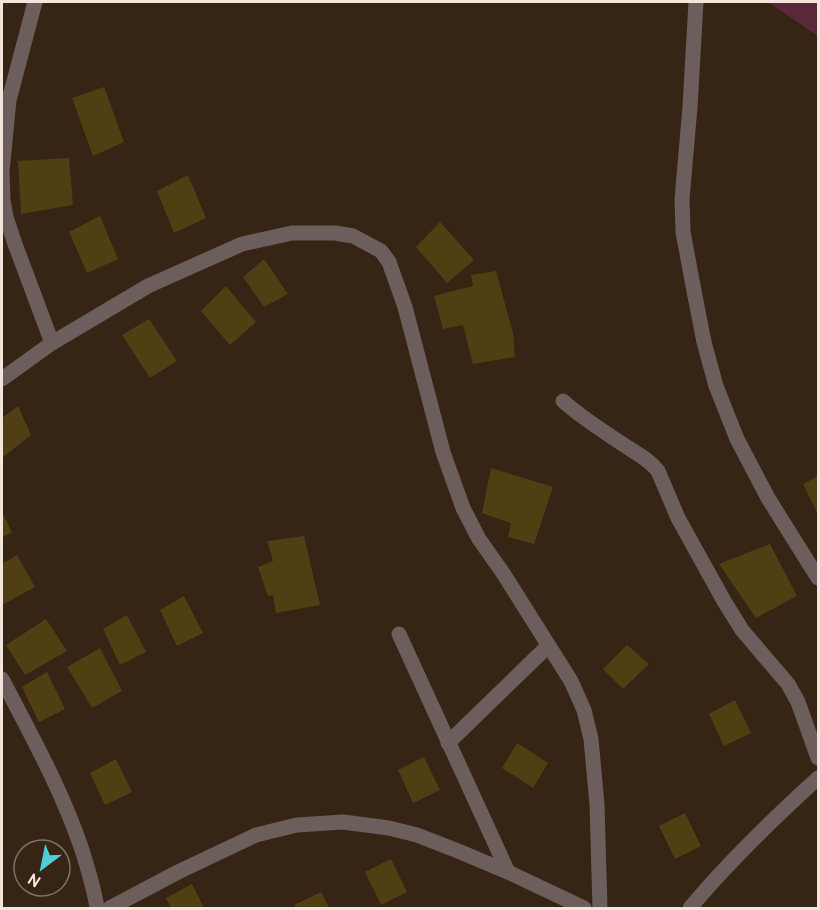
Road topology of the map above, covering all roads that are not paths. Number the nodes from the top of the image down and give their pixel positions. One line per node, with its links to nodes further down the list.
1 (35, 2): 3 (street)
2 (696, 2): 6 (street)
3 (52, 343): 4 (street); 8 (street)
4 (2, 379)
5 (563, 401): 11 (street)
6 (819, 578)
7 (399, 634): 10 (street)
8 (548, 646): 10 (street); 17 (street)
9 (2, 679): 14 (street)
10 (448, 743): 13 (street)
11 (819, 758)
12 (819, 777): 18 (street)
13 (508, 872): 15 (street); 16 (street)
14 (97, 909)
15 (110, 909)
16 (584, 909)
17 (600, 909)
18 (690, 909)

